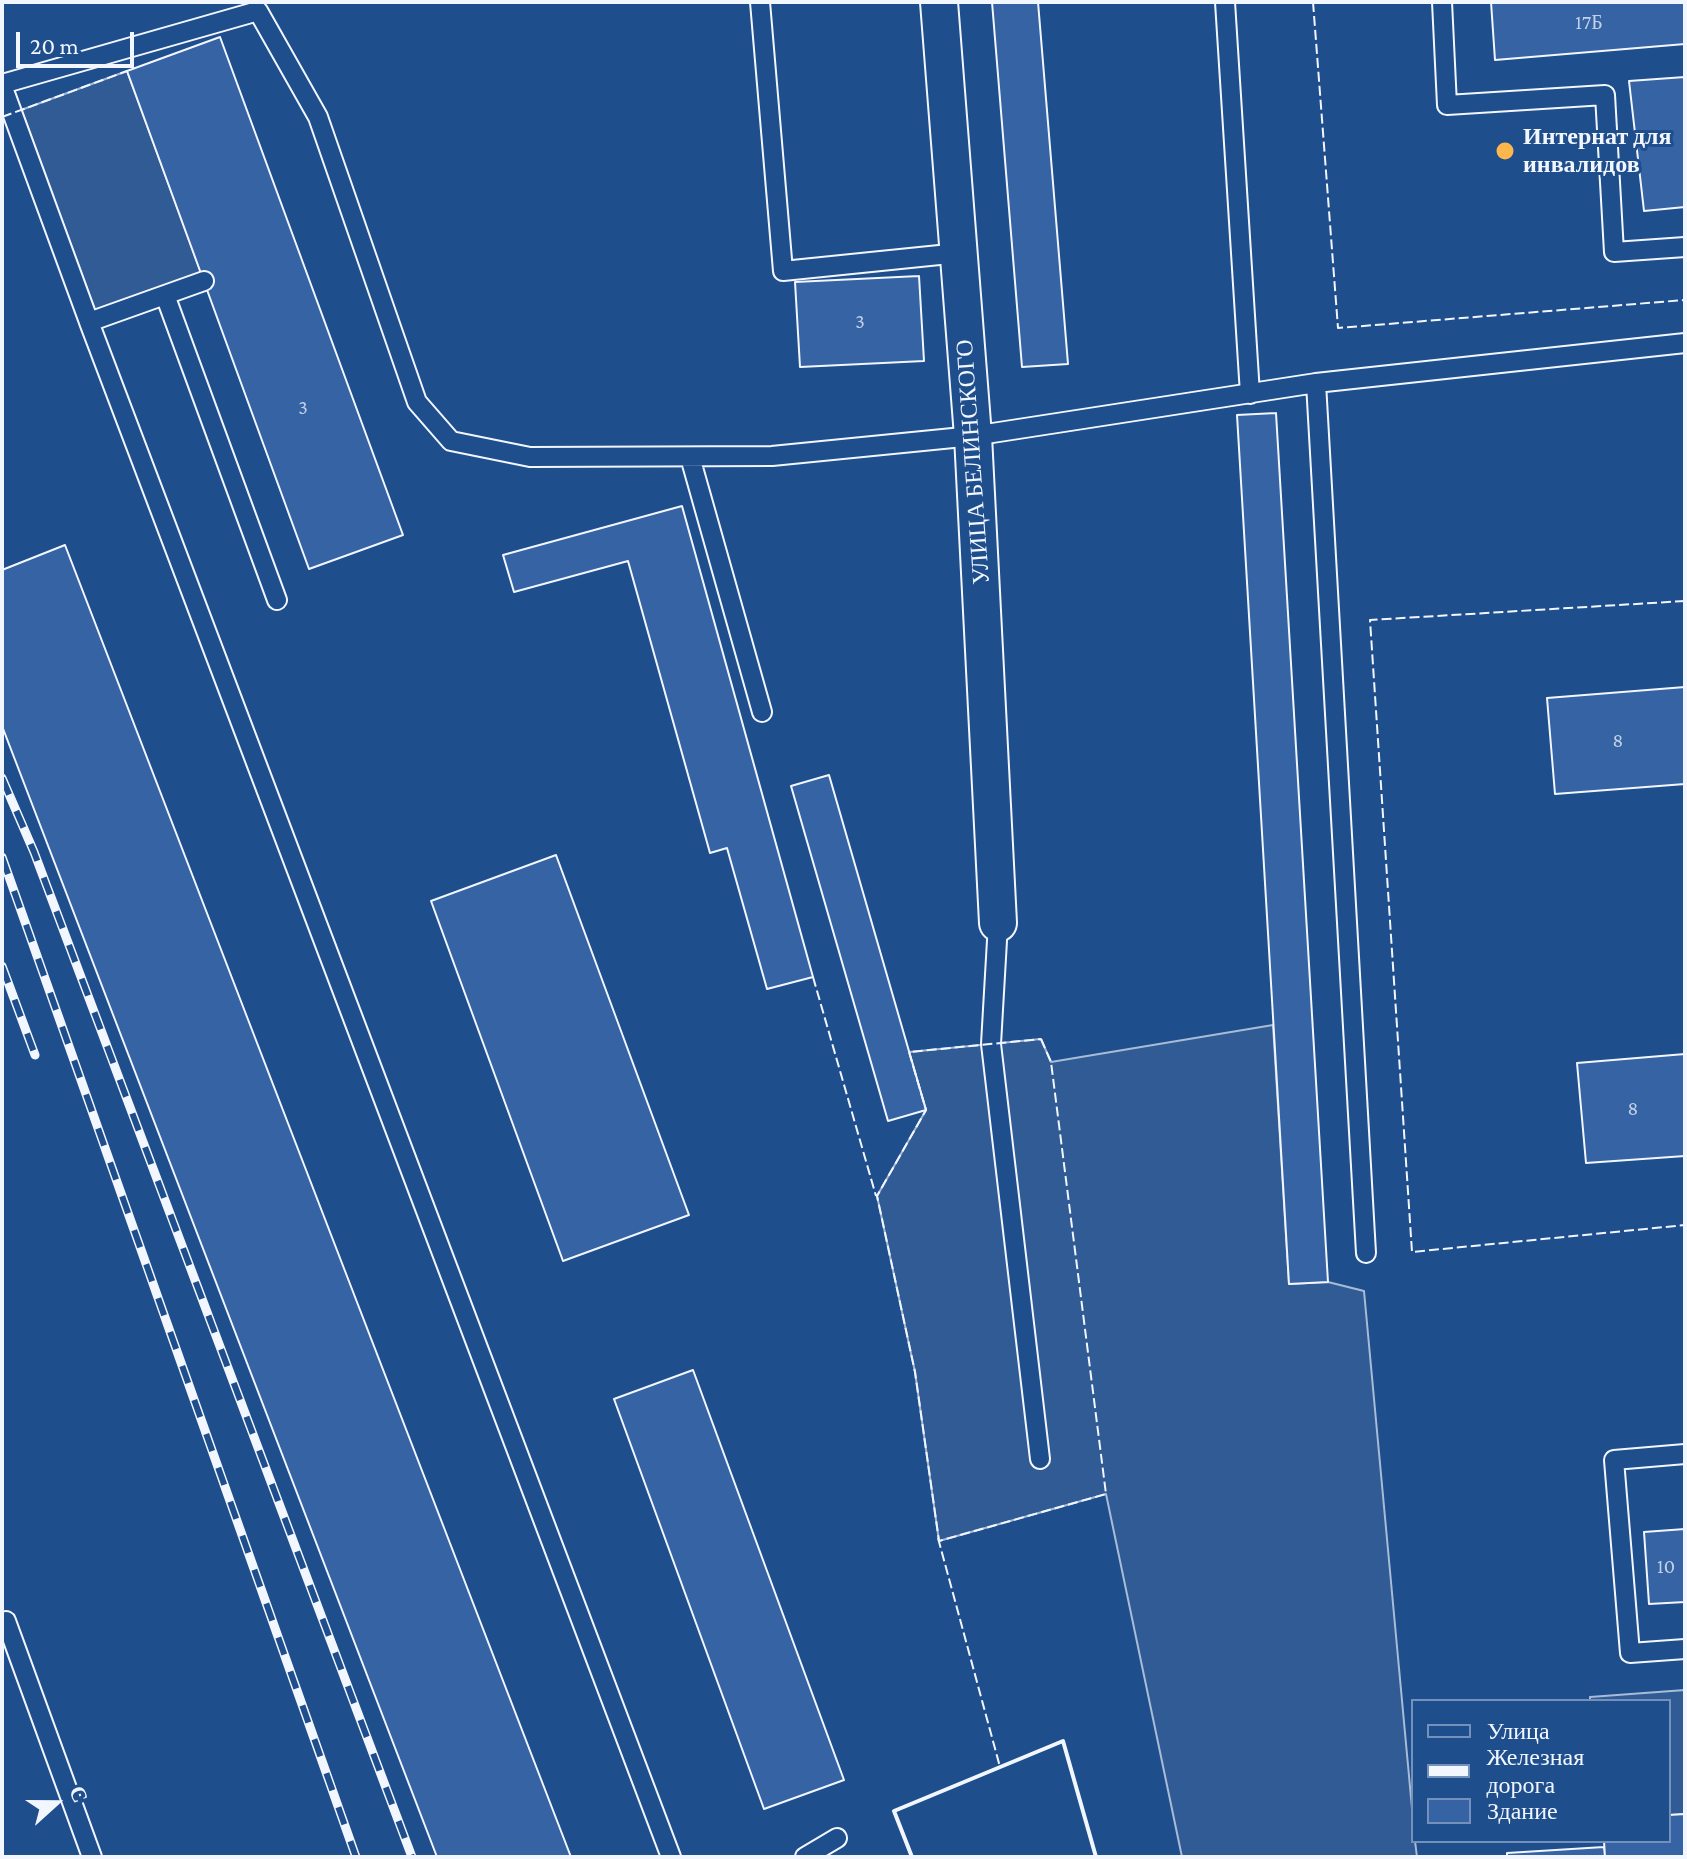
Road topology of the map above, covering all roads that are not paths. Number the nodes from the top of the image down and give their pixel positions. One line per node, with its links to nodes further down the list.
1 (760, 2): 8 (lane)
2 (939, 2): 8 (street, УЛИЦА БЕЛИНСКОГО)
3 (1225, 2): 14 (lane)
4 (1442, 2): 7 (lane)
5 (250, 6): 6 (lane); 16 (lane)
6 (2, 85): 11 (lane)
7 (1685, 247)
8 (959, 253): 15 (street, УЛИЦА БЕЛИНСКОГО)
9 (204, 281): 10 (lane)
10 (165, 295): 11 (lane); 17 (lane)
11 (89, 322): 27 (lane)
12 (1685, 343): 13 (lane)
13 (1316, 383): 14 (lane); 20 (lane)
14 (1250, 394): 15 (lane)
15 (973, 436): 16 (lane); 19 (street, УЛИЦА БЕЛИНСКОГО)
16 (690, 457): 18 (lane)
17 (277, 600)
18 (762, 712)
19 (998, 923): 22 (lane)
20 (1366, 1253)
21 (1685, 1454): 24 (lane)
22 (1040, 1459)
23 (6, 1621): 26 (lane)
24 (1685, 1649)
25 (837, 1838): 28 (lane)
26 (92, 1857)
27 (671, 1857)
28 (805, 1857)

